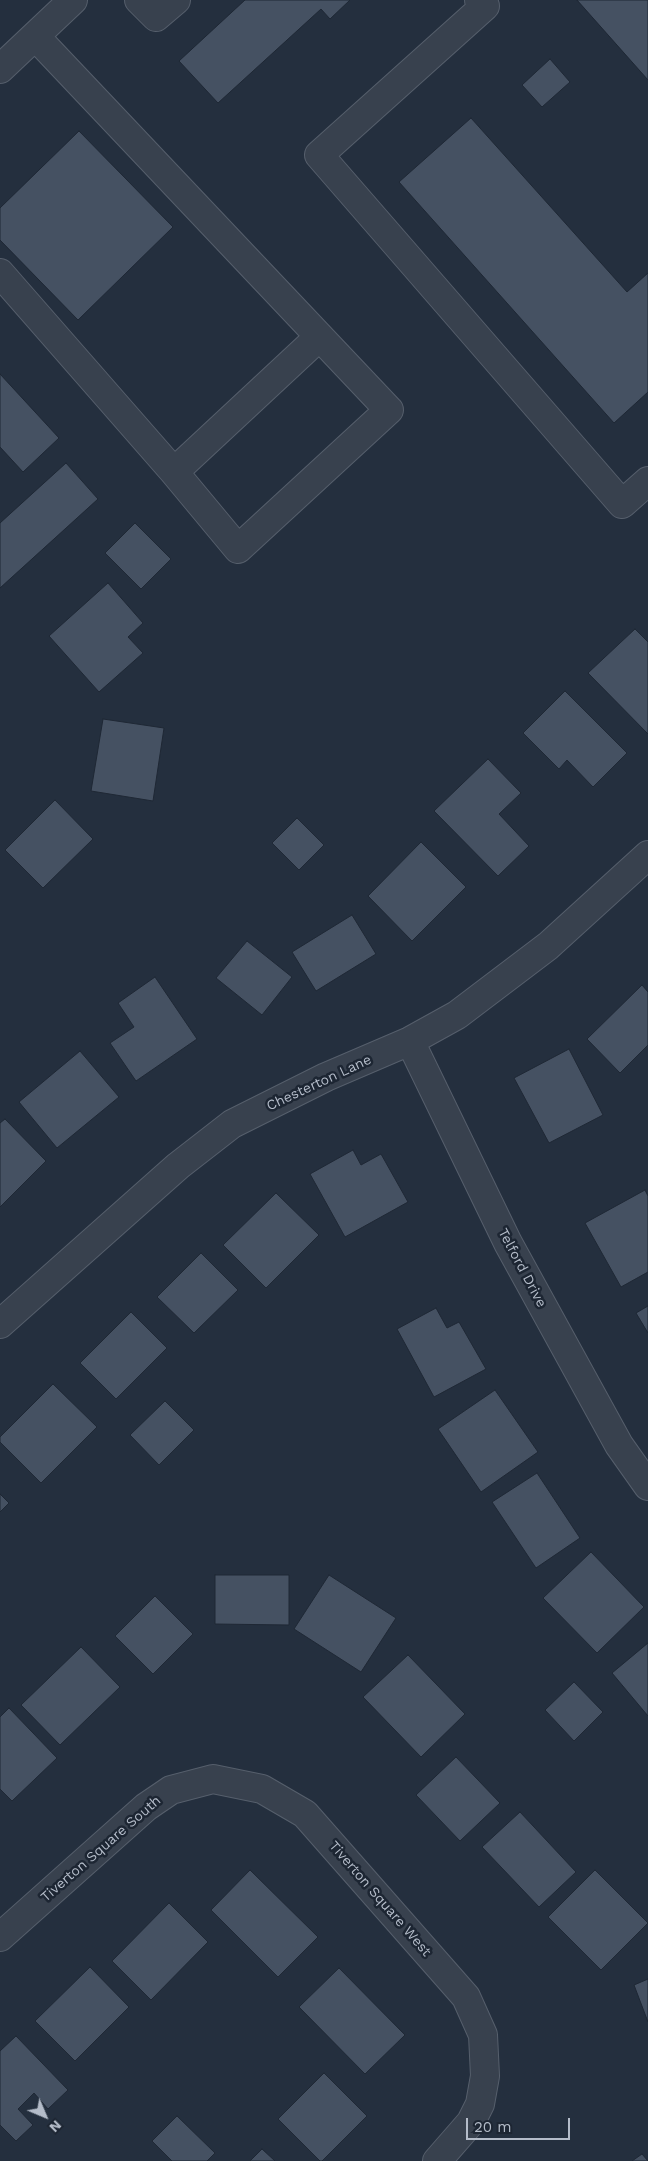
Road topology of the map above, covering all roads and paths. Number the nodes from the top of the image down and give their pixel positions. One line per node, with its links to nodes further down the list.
1 (73, 0): 5 (street)
2 (140, 0): 3 (street)
3 (176, 0)
4 (480, 0): 10 (street)
5 (34, 36): 6 (street); 8 (street)
6 (0, 69)
7 (0, 273): 9 (street)
8 (319, 338): 9 (street); 9 (street)
9 (174, 472)
10 (648, 481)
11 (648, 855): 12 (street, Chesterton Lane)
12 (410, 1041): 13 (street, Chesterton Lane); 14 (street, Telford Drive)
13 (0, 1324)
14 (648, 1486)
15 (213, 1780): 16 (street, Tiverton Square South); 17 (street, Tiverton Square West)
16 (0, 1937)
17 (437, 2161)

